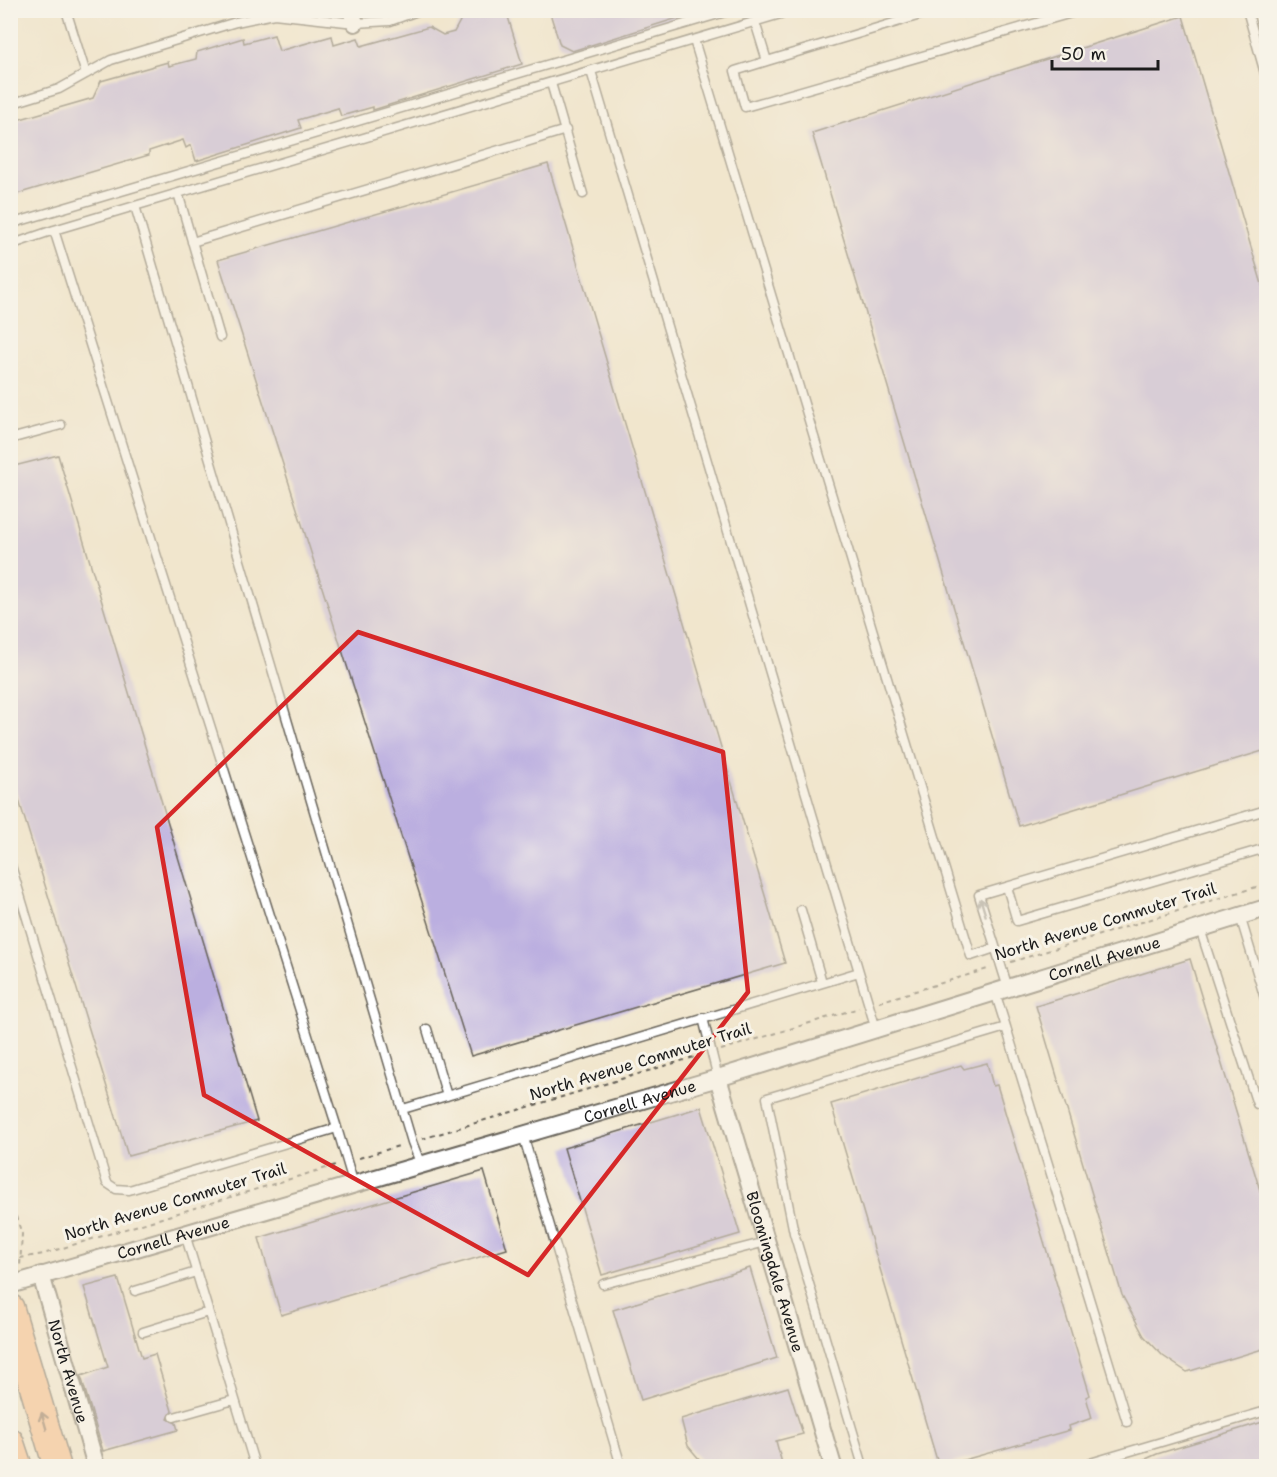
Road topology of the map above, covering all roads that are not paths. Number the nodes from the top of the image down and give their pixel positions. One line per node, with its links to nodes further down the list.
1 (66, 10): 14 (lane)
2 (420, 10): 9 (lane)
3 (732, 10): 22 (lane)
4 (794, 10): 10 (lane)
5 (937, 10): 12 (lane)
6 (1082, 10): 12 (lane)
7 (1247, 10): 15 (lane)
8 (317, 14): 9 (lane); 14 (lane)
9 (353, 17)
10 (755, 22): 11 (lane); 12 (lane)
11 (694, 40): 13 (lane); 37 (lane)
12 (767, 61)
13 (591, 71): 16 (lane); 38 (lane)
14 (86, 74): 17 (lane)
15 (1266, 77)
16 (551, 82): 18 (lane); 19 (lane)
17 (10, 104)
18 (566, 130): 20 (lane); 24 (lane)
19 (178, 193): 21 (lane); 24 (lane)
20 (583, 194)
21 (135, 206): 23 (lane); 49 (lane)
22 (10, 224)
23 (54, 230): 25 (lane); 50 (lane)
24 (192, 242): 26 (lane)
25 (10, 245)
26 (220, 337)
27 (61, 424): 28 (lane)
28 (10, 440)
29 (1266, 810): 32 (lane)
30 (1266, 848): 32 (lane)
31 (10, 862): 50 (lane)
32 (1007, 887): 37 (lane, one-way to 32)
33 (1266, 908): 35 (street, Cornell Avenue)
34 (801, 910): 39 (lane)
35 (1240, 916): 36 (street, Cornell Avenue); 41 (lane)
36 (1200, 929): 40 (street, Cornell Avenue); 48 (lane)
37 (995, 948): 40 (lane)
38 (859, 972): 39 (lane); 45 (lane)
39 (822, 982): 42 (lane)
40 (1002, 990): 43 (lane); 45 (street, Cornell Avenue)
41 (1266, 1002)
42 (703, 1018): 46 (lane); 47 (lane)
43 (1006, 1027): 67 (lane); 75 (lane)
44 (427, 1029): 47 (lane)
45 (876, 1029): 46 (street, Cornell Avenue)
46 (718, 1078): 51 (street, Cornell Avenue); 55 (street, Bloomingdale Avenue)
47 (447, 1096): 49 (lane)
48 (1266, 1101)
49 (403, 1109): 52 (lane)
50 (337, 1128): 53 (lane)
51 (523, 1135): 52 (street, Cornell Avenue); 73 (lane)
52 (422, 1165): 53 (street, Cornell Avenue)
53 (354, 1185): 54 (street, Cornell Avenue)
54 (185, 1234): 56 (lane); 57 (street, Cornell Avenue)
55 (766, 1242): 58 (lane); 74 (street, Bloomingdale Avenue)
56 (196, 1272): 60 (lane); 62 (lane)
57 (41, 1275): 59 (street, Cornell Avenue); 71 (street, North Avenue)
58 (603, 1284)
59 (10, 1285)
60 (135, 1291)
61 (10, 1308): 70 (main road, one-way to 61)
62 (208, 1312): 63 (lane); 64 (lane)
63 (142, 1332)
64 (234, 1400): 66 (lane); 72 (lane)
65 (1266, 1412): 76 (lane)
66 (174, 1417)
67 (1127, 1422)
68 (10, 1442): 69 (main road)
69 (18, 1467)
70 (57, 1467)
71 (96, 1467)
72 (255, 1467)
73 (621, 1467)
74 (832, 1467)
75 (863, 1467)
76 (1080, 1467)

